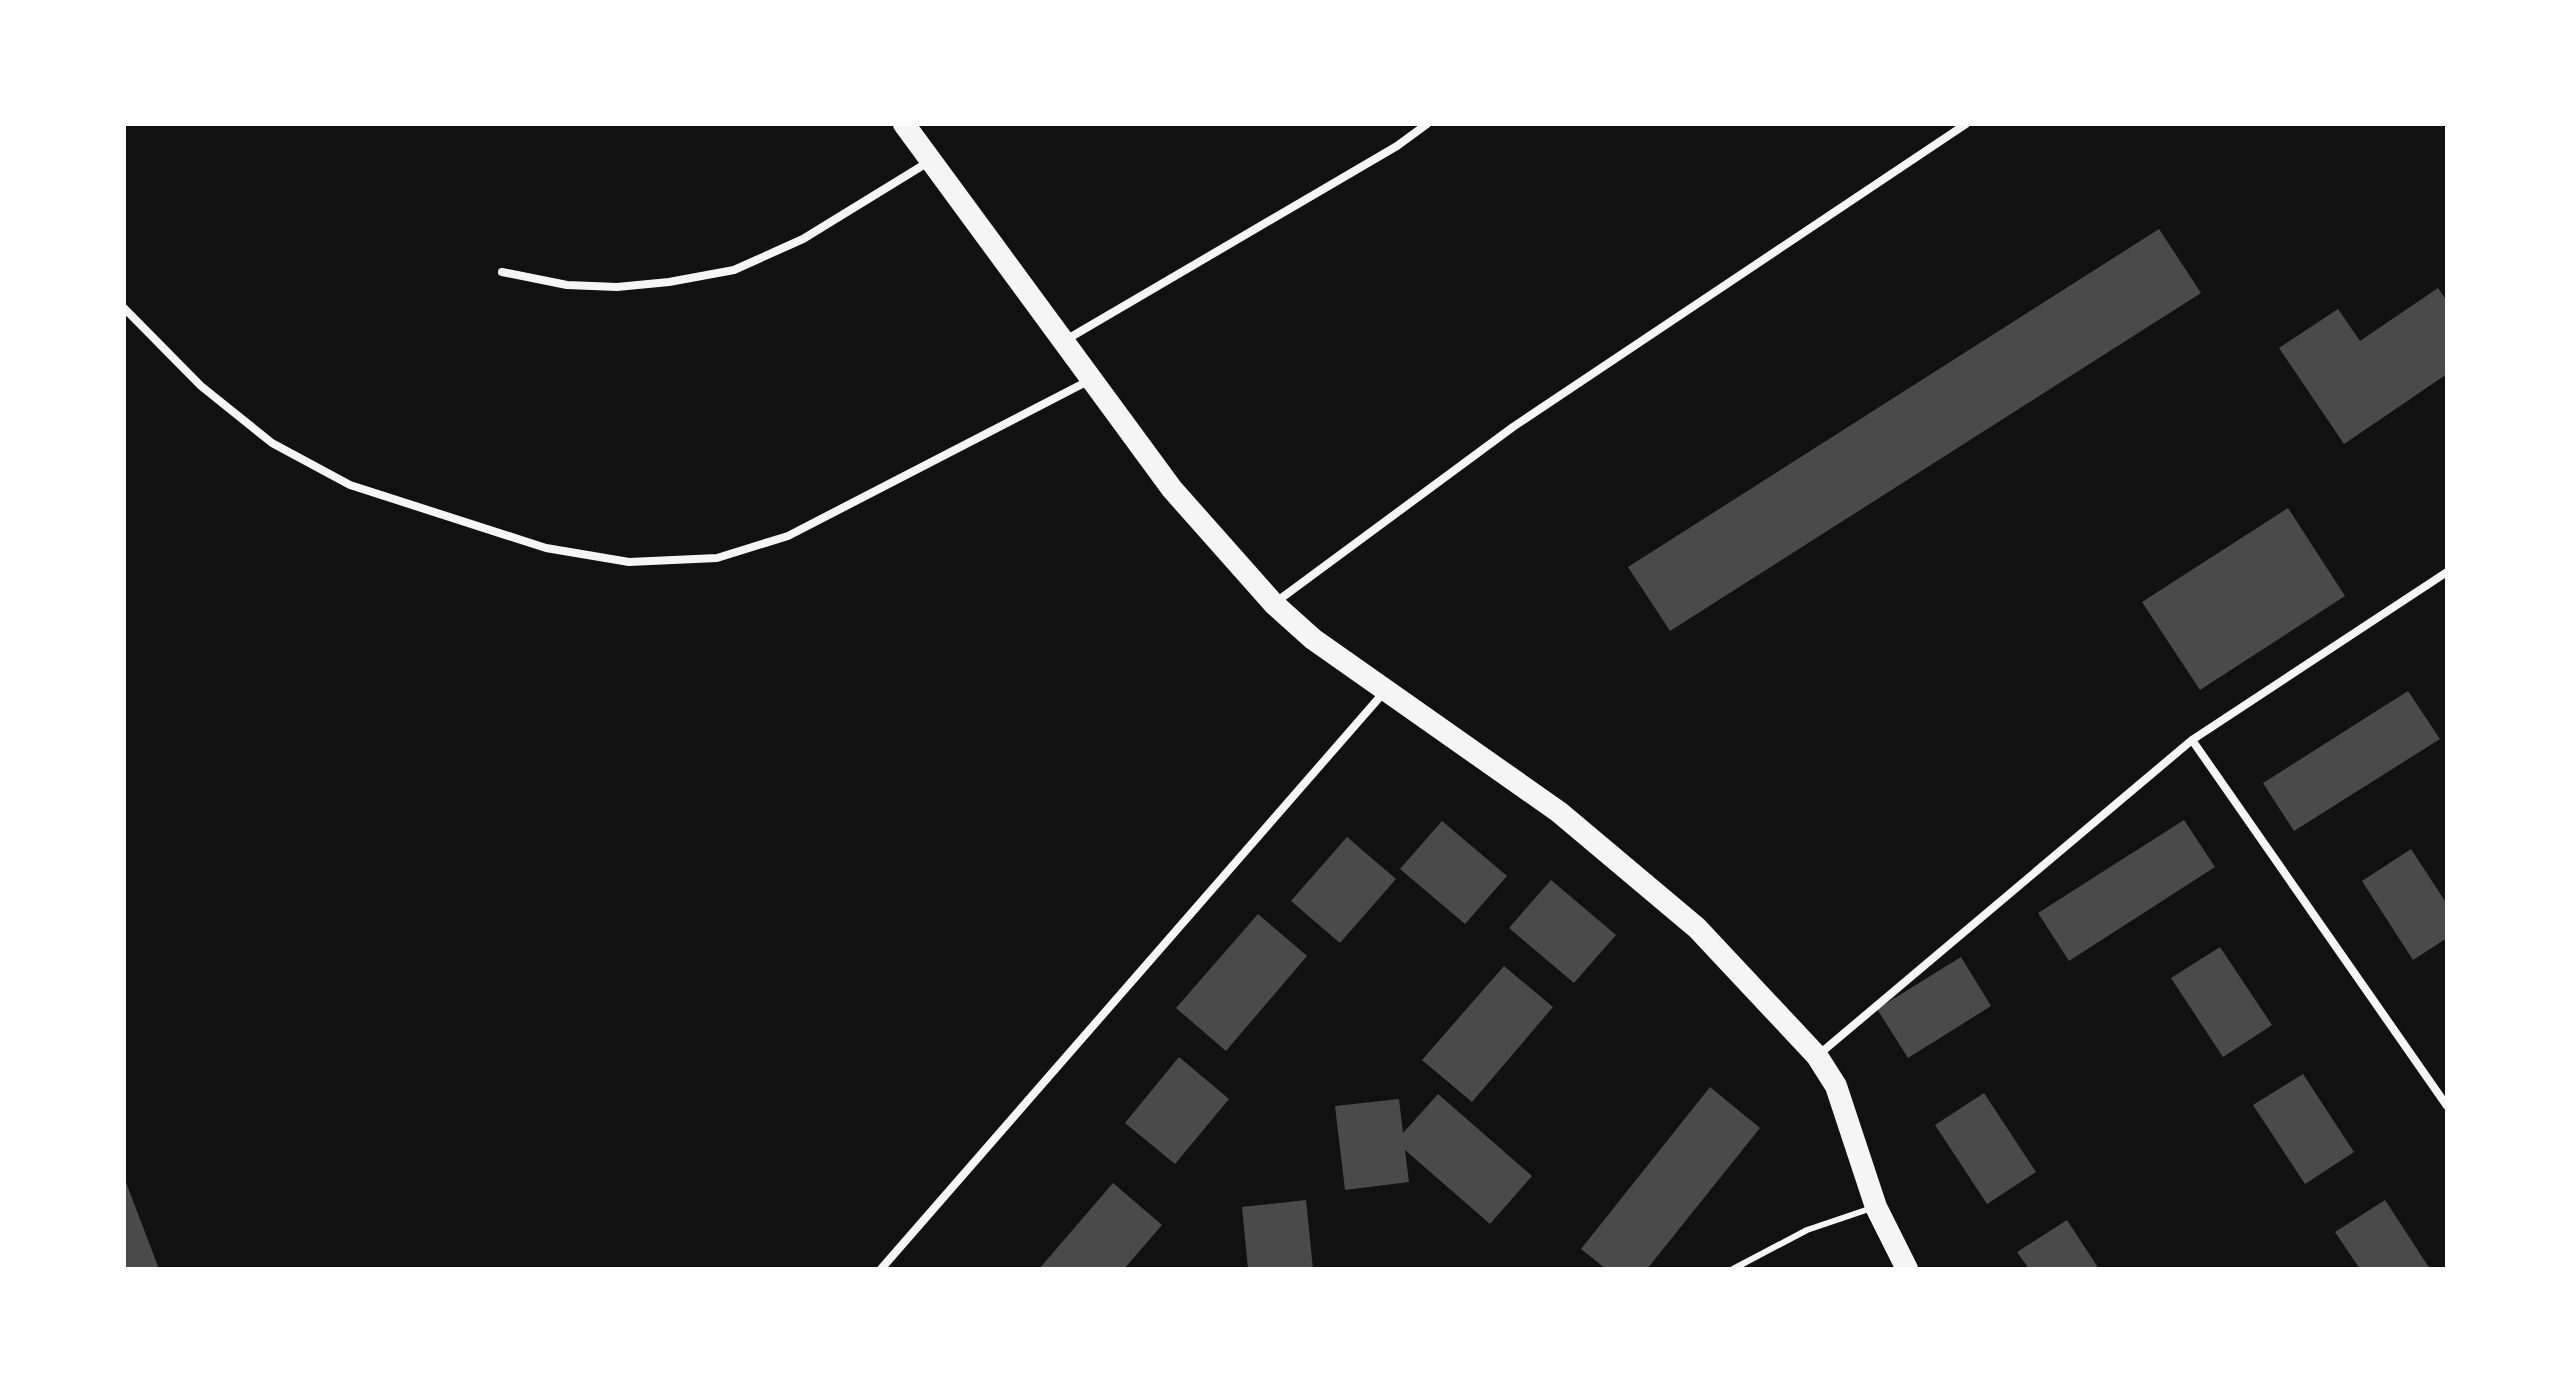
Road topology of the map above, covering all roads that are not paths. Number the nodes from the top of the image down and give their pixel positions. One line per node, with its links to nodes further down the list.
1 (904, 124): 4 (highway)
2 (1427, 124): 7 (street)
3 (1966, 124): 10 (street)
4 (931, 161): 5 (street); 7 (highway)
5 (502, 272)
6 (124, 308): 8 (street)
7 (1063, 341): 8 (highway)
8 (1091, 380): 10 (highway)
9 (2447, 572): 12 (street)
10 (1274, 604): 11 (highway)
11 (1385, 690): 13 (highway); 16 (street)
12 (2192, 740): 13 (street); 14 (street)
13 (1817, 1056): 15 (highway)
14 (2447, 1106)
15 (1876, 1207): 17 (lane); 18 (highway)
16 (881, 1269)
17 (1733, 1269)
18 (1907, 1269)

